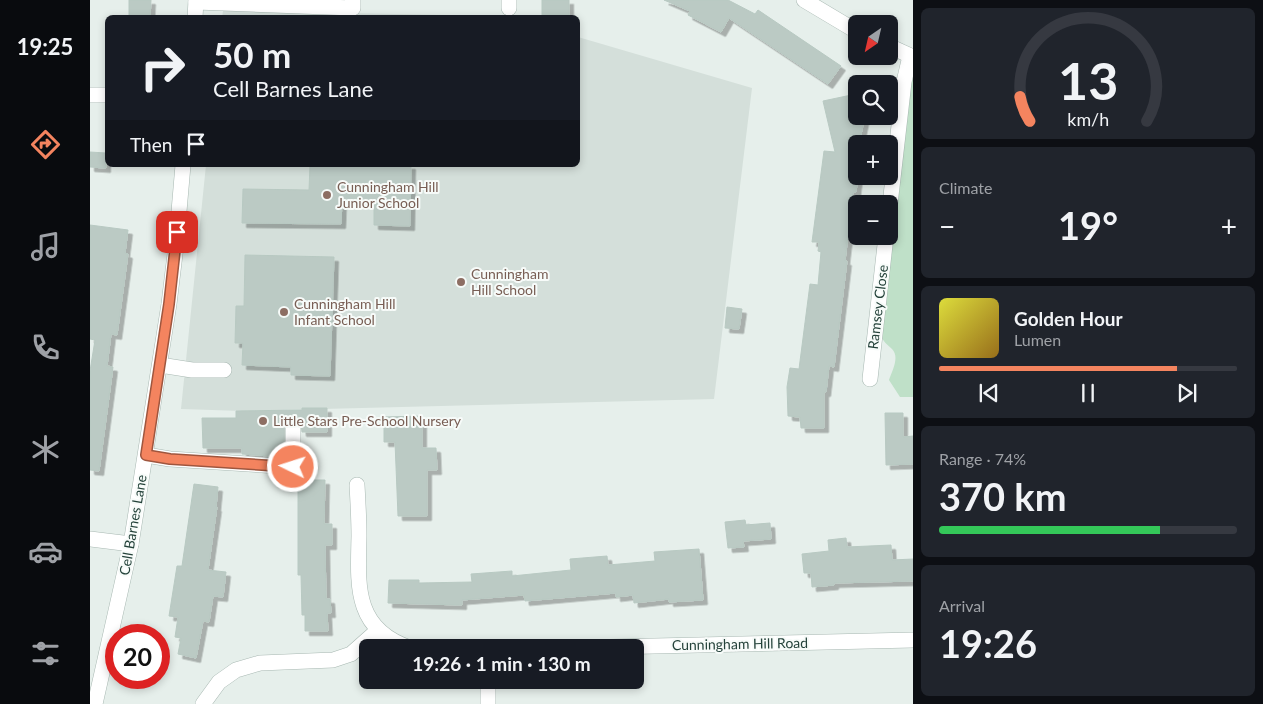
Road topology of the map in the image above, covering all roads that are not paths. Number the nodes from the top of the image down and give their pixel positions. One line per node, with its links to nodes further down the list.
1 (353, 0): 3 (street)
2 (804, 0): 4 (street)
3 (196, 7)
4 (848, 25)
5 (898, 50): 6 (street)
6 (912, 56): 10 (street)
7 (90, 95): 8 (street)
8 (105, 95)
9 (183, 167): 12 (street, Cell Barnes Lane)
10 (891, 195)
11 (885, 245): 14 (street, Ramsey Close)
12 (160, 365): 13 (street); 16 (street, Cell Barnes Lane)
13 (224, 370)
14 (870, 378)
15 (293, 428): 16 (street)
16 (146, 455): 19 (street, Cell Barnes Lane)
17 (357, 485): 20 (street)
18 (90, 539): 19 (street)
19 (131, 544): 25 (street, Cell Barnes Lane)
20 (378, 630): 21 (street); 26 (street)
21 (392, 639)
22 (913, 640): 23 (street, Cunningham Hill Road)
23 (644, 646)
24 (488, 689): 27 (street)
25 (95, 704)
26 (203, 704)
27 (488, 704)

